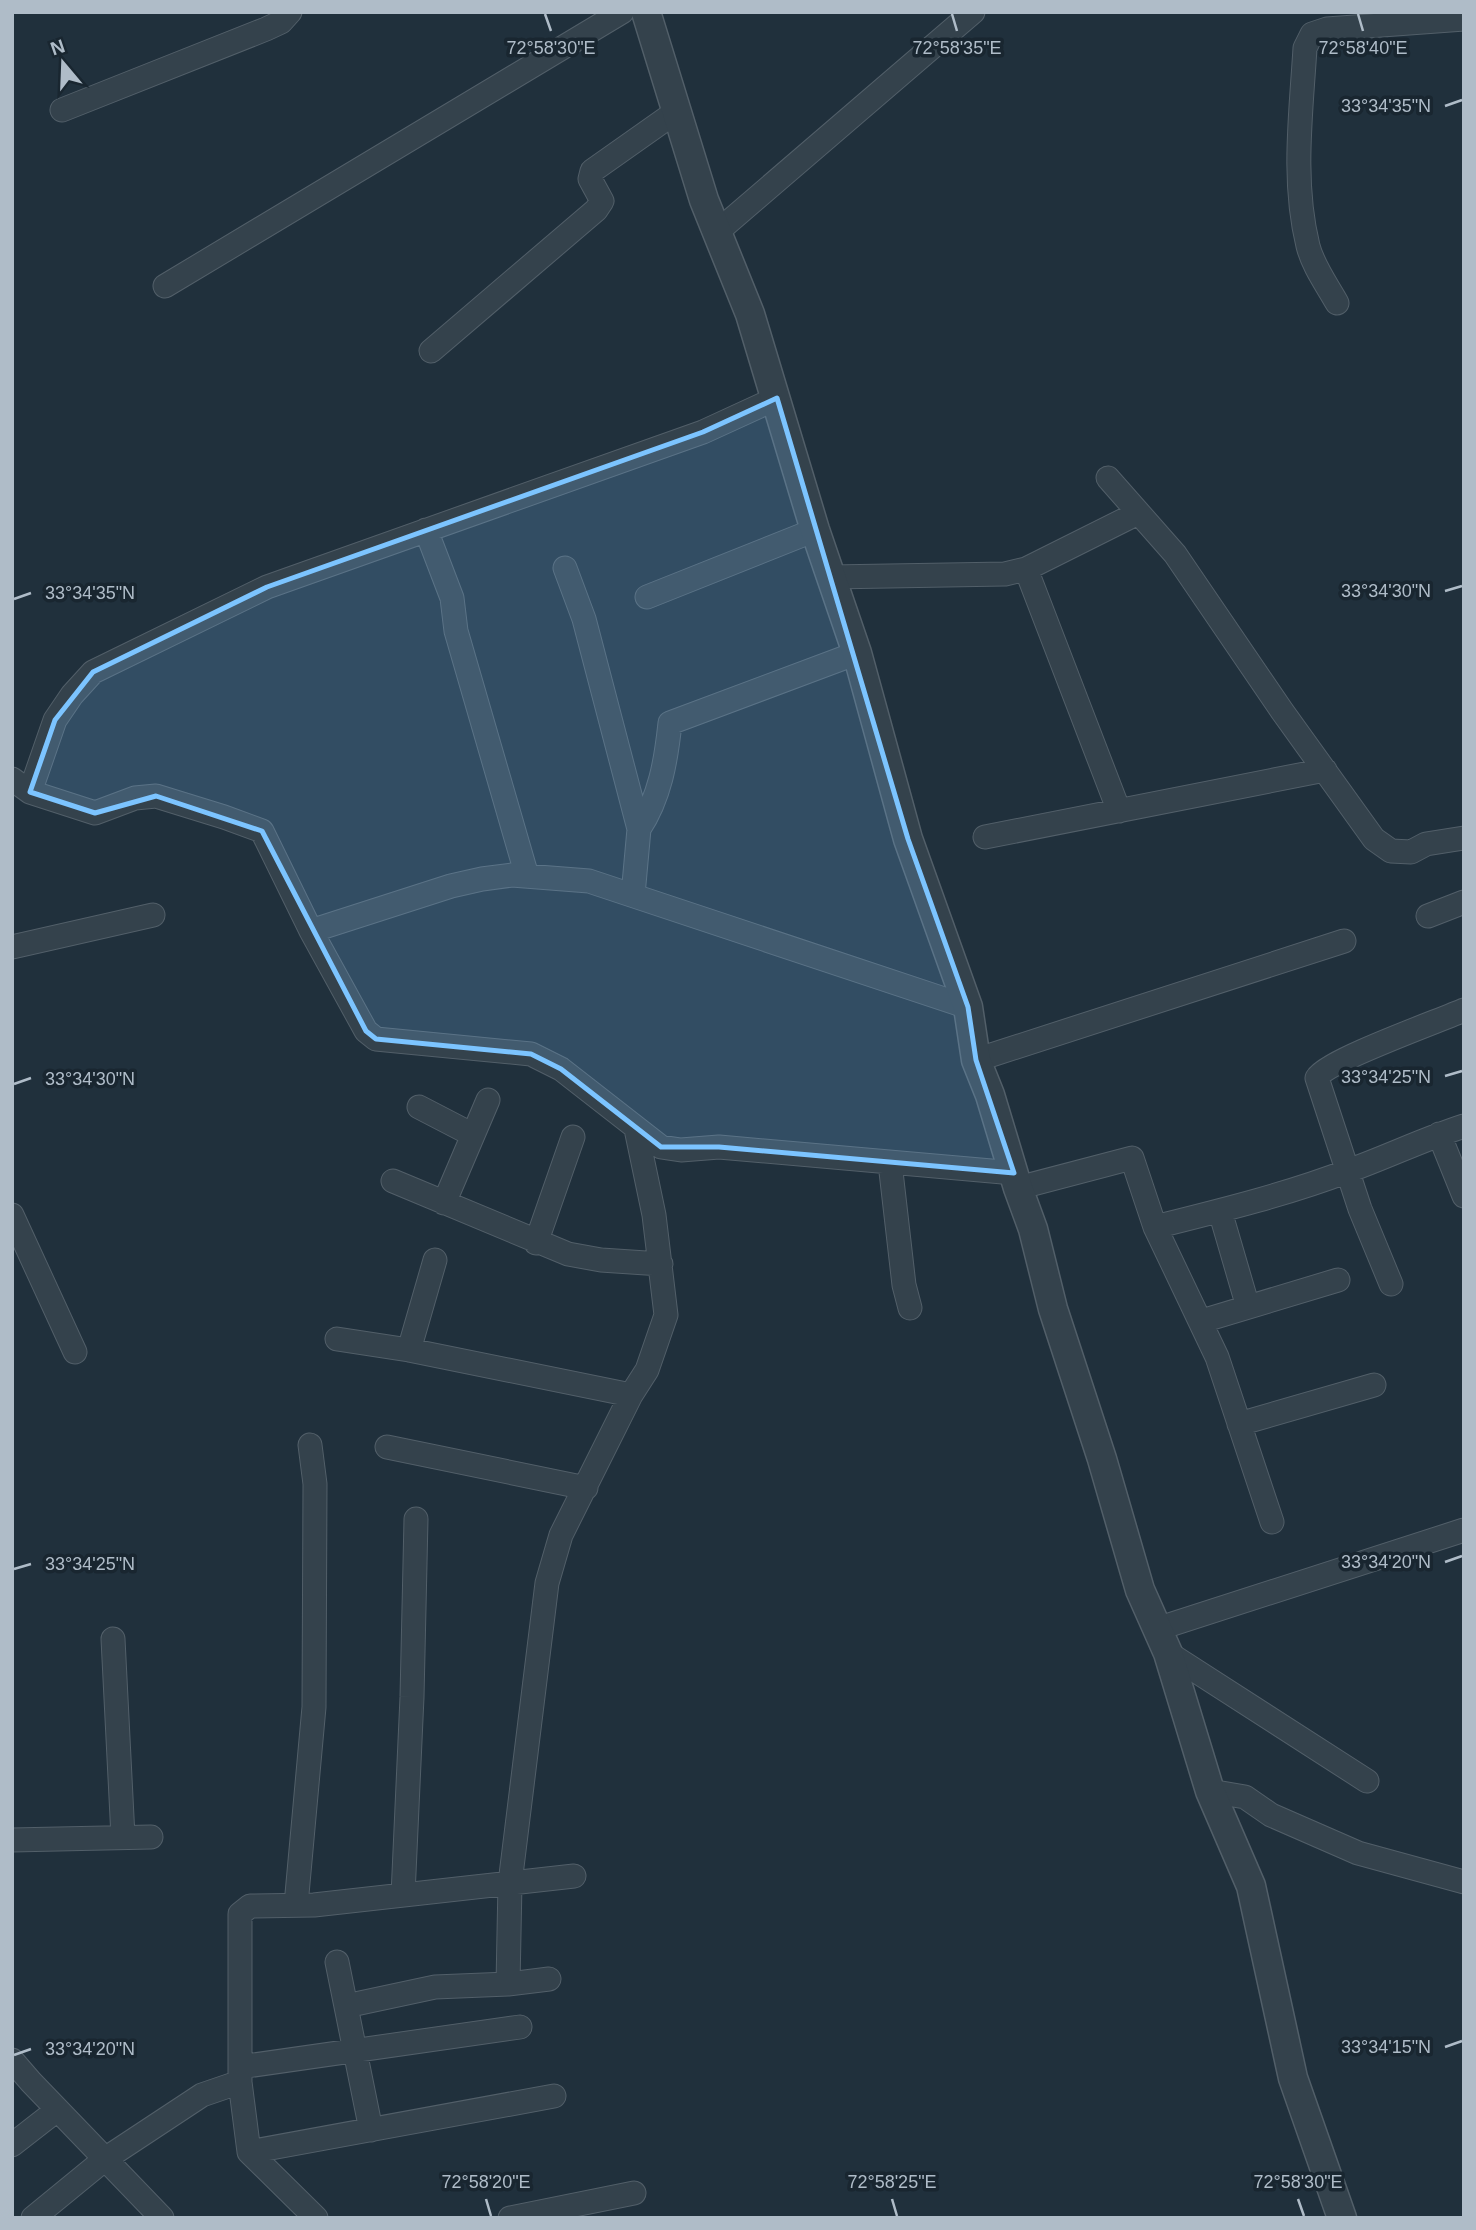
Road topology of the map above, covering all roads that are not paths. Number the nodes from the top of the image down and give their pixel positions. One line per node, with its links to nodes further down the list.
1 (290, 12): 7 (street)
2 (622, 12): 10 (street)
3 (646, 12): 8 (street)
4 (973, 12): 9 (street)
5 (1417, 17): 6 (street); 11 (street)
6 (1464, 19)
7 (62, 110)
8 (677, 111): 9 (street); 12 (street)
9 (717, 232): 13 (street)
10 (165, 286)
11 (1337, 303)
12 (431, 351)
13 (776, 398): 16 (street); 17 (street)
14 (1108, 478): 15 (street)
15 (1138, 513): 19 (street); 23 (street)
16 (426, 530): 24 (street); 29 (street)
17 (815, 530): 20 (street); 21 (street)
18 (565, 568): 26 (street)
19 (1026, 569): 20 (street); 25 (street)
20 (831, 577): 22 (street)
21 (647, 597)
22 (857, 653): 26 (street); 37 (street)
23 (1325, 770): 25 (street); 28 (street)
24 (21, 785): 34 (street)
25 (1119, 811): 27 (street)
26 (639, 829): 30 (street)
27 (985, 837)
28 (1464, 838)
29 (527, 876): 30 (street); 34 (street)
30 (633, 895): 37 (street)
31 (1464, 902): 33 (street)
32 (153, 915): 36 (street)
33 (1428, 916)
34 (311, 932): 43 (street)
35 (1344, 941): 39 (street)
36 (12, 947)
37 (968, 1007): 39 (street)
38 (1464, 1010): 48 (street)
39 (976, 1060): 49 (street)
40 (488, 1100): 45 (street)
41 (419, 1107): 45 (street)
42 (1464, 1126): 44 (street)
43 (636, 1129): 47 (street); 58 (street)
44 (1439, 1134): 48 (street); 51 (street)
45 (473, 1135): 52 (street)
46 (573, 1137): 56 (street)
47 (890, 1163): 49 (street); 62 (street)
48 (1347, 1172): 53 (street); 60 (street)
49 (1016, 1180): 55 (street); 77 (street)
50 (393, 1181): 52 (street)
51 (1464, 1196)
52 (444, 1203): 56 (street)
53 (1220, 1211): 55 (street); 61 (street)
54 (12, 1215): 66 (street)
55 (1155, 1227): 63 (street)
56 (536, 1242): 58 (street)
57 (435, 1260): 65 (street)
58 (661, 1264): 68 (street)
59 (1338, 1279): 61 (street)
60 (1391, 1284)
61 (1248, 1307): 63 (street)
62 (909, 1308)
63 (1202, 1321): 69 (street)
64 (337, 1339): 65 (street)
65 (409, 1350): 68 (street)
66 (75, 1352)
67 (1374, 1385): 69 (street)
68 (631, 1395): 72 (street)
69 (1240, 1424): 74 (street)
70 (310, 1446): 87 (street)
71 (387, 1447): 72 (street)
72 (586, 1488): 85 (street)
73 (416, 1519): 86 (street)
74 (1272, 1522)
75 (1464, 1530): 77 (street)
76 (113, 1639): 81 (street)
77 (1163, 1641): 78 (street); 79 (street)
78 (1367, 1781)
79 (1210, 1791): 84 (street); 107 (street)
80 (150, 1836): 81 (street)
81 (123, 1837): 82 (street)
82 (12, 1840)
83 (574, 1876): 85 (street)
84 (1464, 1882)
85 (510, 1883): 86 (street); 90 (street)
86 (403, 1895): 87 (street)
87 (296, 1905): 95 (street)
88 (337, 1962): 91 (street)
89 (549, 1979): 90 (street)
90 (508, 1984): 91 (street)
91 (346, 2006): 93 (street)
92 (520, 2027): 93 (street)
93 (355, 2052): 95 (street); 98 (street)
94 (12, 2060): 97 (street)
95 (240, 2074): 100 (street); 101 (street)
96 (554, 2096): 98 (street)
97 (57, 2109): 99 (street); 101 (street)
98 (371, 2130): 100 (street)
99 (12, 2145)
100 (249, 2152): 103 (street)
101 (105, 2159): 104 (street); 105 (street)
102 (634, 2193): 106 (street)
103 (304, 2214)
104 (33, 2218)
105 (162, 2218)
106 (510, 2218)
107 (1342, 2218)

